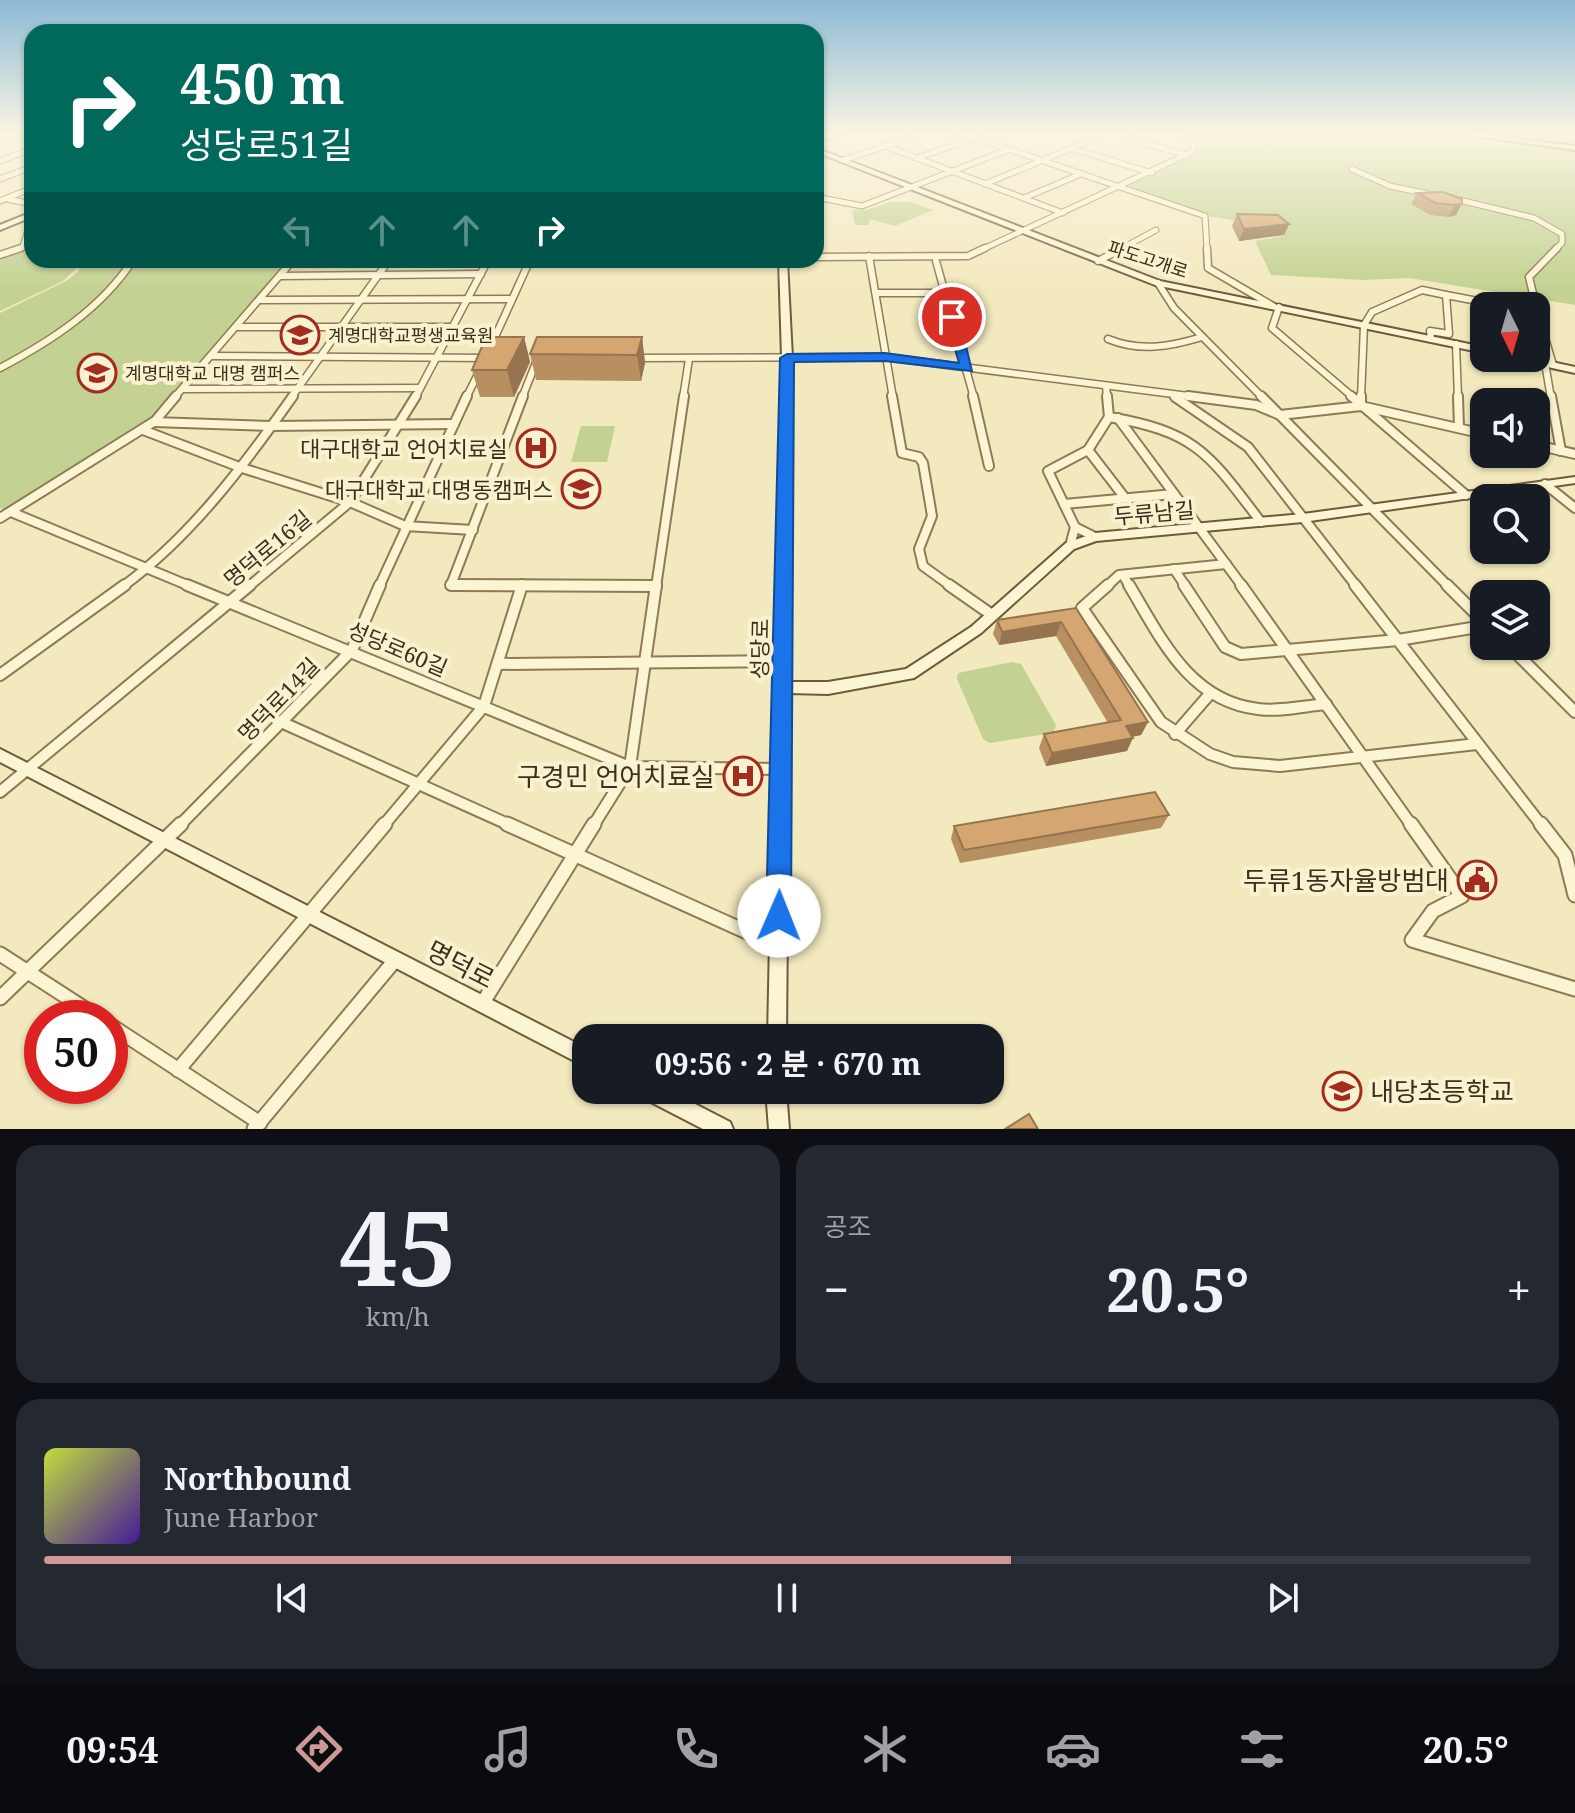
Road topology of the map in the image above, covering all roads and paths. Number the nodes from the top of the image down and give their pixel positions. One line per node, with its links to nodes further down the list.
1 (906, 185): 8 (street, 파도고개로)
2 (918, 185): 8 (street)
3 (987, 185): 13 (street)
4 (1056, 185): 13 (street)
5 (1115, 185): 9 (street)
6 (1127, 185): 9 (street)
7 (1387, 185): 11 (street)
8 (912, 187): 15 (street); 22 (street, 파도고개로)
9 (1122, 187): 17 (street); 50 (street)
10 (24, 191): 14 (street)
11 (1435, 196)
12 (1448, 197): 41 (street)
13 (1024, 198): 17 (street)
14 (2, 199): 16 (street)
15 (824, 199)
16 (24, 203)
17 (1063, 213): 22 (street)
18 (24, 217): 20 (street)
19 (24, 221): 20 (street)
20 (11, 223): 21 (street)
21 (0, 226)
22 (1026, 230): 29 (street); 30 (street, 파도고개로)
23 (1156, 230): 30 (street)
24 (24, 243): 25 (street)
25 (23, 246): 26 (street)
26 (0, 255)
27 (869, 256): 28 (street); 29 (street); 42 (street)
28 (824, 257)
29 (939, 258): 43 (street)
30 (1098, 261): 40 (street, 파도고개로)
31 (128, 268): 73 (street)
32 (286, 268): 38 (street)
33 (384, 268): 39 (street)
34 (484, 268): 37 (street, 명덕로16길)
35 (526, 268): 45 (street, 명덕로14길)
36 (783, 268): 70 (street, 성당로)
37 (481, 274): 39 (street); 48 (street, 명덕로16길)
38 (280, 276): 39 (street); 46 (street)
39 (379, 276): 47 (street)
40 (1158, 283): 50 (street, 파도고개로); 55 (street)
41 (1532, 292)
42 (877, 293): 43 (street); 63 (street)
43 (946, 293): 74 (street)
44 (1446, 295): 49 (street); 51 (street); 57 (street)
45 (510, 299): 48 (street); 64 (street, 명덕로14길)
46 (261, 300): 47 (street); 52 (street)
47 (362, 300): 48 (street); 53 (street)
48 (468, 300): 54 (street, 명덕로16길)
49 (1470, 300)
50 (1276, 306): 51 (street, 파도고개로); 82 (street)
51 (1364, 325): 57 (street, 파도고개로); 82 (street)
52 (238, 327): 53 (street); 60 (street)
53 (342, 327): 54 (street); 61 (street)
54 (453, 327): 62 (street, 명덕로16길)
55 (1202, 337): 56 (street); 83 (street)
56 (1108, 339)
57 (1431, 339): 58 (street, 파도고개로)
58 (1456, 344): 59 (street, 파도고개로); 89 (street)
59 (1470, 347)
60 (211, 356): 61 (street); 79 (street)
61 (322, 357): 62 (street); 80 (street)
62 (437, 357): 64 (street); 78 (street, 명덕로16길)
63 (885, 357): 70 (street); 74 (street); 127 (street)
64 (486, 358): 65 (street); 86 (street, 명덕로14길)
65 (499, 358)
66 (525, 358): 67 (street)
67 (538, 358): 68 (street); 116 (street)
68 (550, 358)
69 (617, 358): 71 (street)
70 (787, 358): 71 (street); 133 (street, 성당로)
71 (689, 359): 124 (street)
72 (1550, 364): 75 (street)
73 (0, 368)
74 (967, 368): 77 (street); 96 (street)
75 (1575, 370)
76 (1550, 371): 94 (street)
77 (1106, 386): 81 (street); 84 (street)
78 (420, 388): 80 (street); 87 (street, 명덕로16길)
79 (184, 389): 80 (street); 85 (street)
80 (299, 389): 88 (street)
81 (1172, 395): 83 (street); 111 (street)
82 (1361, 406): 83 (street); 89 (street); 103 (street)
83 (1280, 415): 107 (street)
84 (1113, 418): 93 (street); 101 (street); 112 (street)
85 (153, 422): 88 (street); 90 (street)
86 (454, 424): 87 (street); 113 (street, 명덕로14길)
87 (401, 425): 88 (street); 105 (street, 명덕로16길)
88 (272, 426): 97 (street)
89 (1459, 428): 91 (street)
90 (143, 430): 97 (street); 109 (street)
91 (1470, 431)
92 (1550, 448): 94 (street)
93 (1088, 450): 104 (street); 106 (street)
94 (1561, 451): 95 (street)
95 (1575, 454)
96 (989, 466)
97 (242, 468): 105 (street); 120 (street)
98 (1575, 480): 99 (street, 두류남길)
99 (1545, 484)
100 (1550, 488): 108 (street)
101 (1174, 494): 104 (street); 115 (street)
102 (1470, 494): 103 (street, 두류남길)
103 (1466, 495): 107 (street, 두류남길)
104 (1125, 498): 106 (street)
105 (350, 502): 113 (street); 125 (street, 명덕로16길)
106 (1064, 504): 114 (street)
107 (1372, 508): 111 (street, 두류남길); 126 (street)
108 (1575, 508)
109 (11, 512): 110 (street); 120 (street, 성당로60길)
110 (0, 518)
111 (1303, 518): 112 (street, 두류남길); 129 (street)
112 (1261, 522): 115 (street, 두류남길)
113 (405, 526): 116 (street); 130 (street, 명덕로14길)
114 (1075, 527): 117 (street); 118 (street)
115 (1199, 528): 117 (street, 두류남길); 119 (street)
116 (473, 530): 123 (street)
117 (1095, 537): 118 (street, 두류남길)
118 (1070, 546): 127 (street, 두류남길)
119 (1226, 564): 121 (street); 131 (street)
120 (148, 566): 125 (street, 성당로60길); 136 (street)
121 (1174, 569): 122 (street); 131 (street)
122 (1123, 575): 138 (street); 143 (street)
123 (522, 585): 124 (street); 135 (street)
124 (656, 586): 134 (street)
125 (233, 600): 130 (street, 성당로60길); 149 (street, 명덕로16길)
126 (1470, 610)
127 (992, 615): 137 (street, 두류남길)
128 (1470, 627): 129 (street)
129 (1398, 640): 131 (street); 144 (street)
130 (352, 650): 140 (street, 성당로60길); 142 (street, 명덕로14길)
131 (1289, 651): 139 (street)
132 (1523, 660): 141 (street)
133 (783, 661): 134 (street); 137 (street, 성당로)
134 (644, 663): 135 (street); 147 (street)
135 (498, 664): 140 (street)
136 (0, 675)
137 (782, 687): 148 (street, 성당로)
138 (1208, 696): 139 (street); 143 (street)
139 (1326, 704): 146 (street)
140 (484, 706): 147 (street, 성당로60길); 150 (street)
141 (1575, 712)
142 (281, 722): 150 (street); 152 (street, 명덕로14길)
143 (1175, 734): 146 (street)
144 (1477, 744): 146 (street); 153 (street)
145 (0, 755): 149 (street, 명덕로)
146 (1362, 755): 161 (street)
147 (630, 767): 148 (street, 성당로60길); 154 (street)
148 (781, 769): 157 (street, 성당로)
149 (29, 770): 151 (street); 152 (street, 명덕로)
150 (420, 785): 154 (street); 156 (street)
151 (0, 792)
152 (165, 840): 156 (street, 명덕로); 160 (street)
153 (1570, 852): 155 (street)
154 (576, 855): 157 (street); 164 (street)
155 (1575, 895)
156 (311, 915): 159 (street, 명덕로); 168 (street)
157 (778, 946): 165 (street, 성당로)
158 (0, 954): 160 (street)
159 (396, 959): 164 (street, 명덕로); 171 (street)
160 (27, 971): 162 (street); 163 (street)
161 (1575, 989)
162 (0, 998)
163 (71, 1000)
164 (482, 1004): 167 (street, 명덕로)
165 (777, 1024)
166 (128, 1037): 168 (street)
167 (572, 1051)
168 (178, 1070): 171 (street)
169 (675, 1104): 172 (street)
170 (777, 1104): 173 (street)
171 (257, 1126)
172 (723, 1129)
173 (779, 1129)

